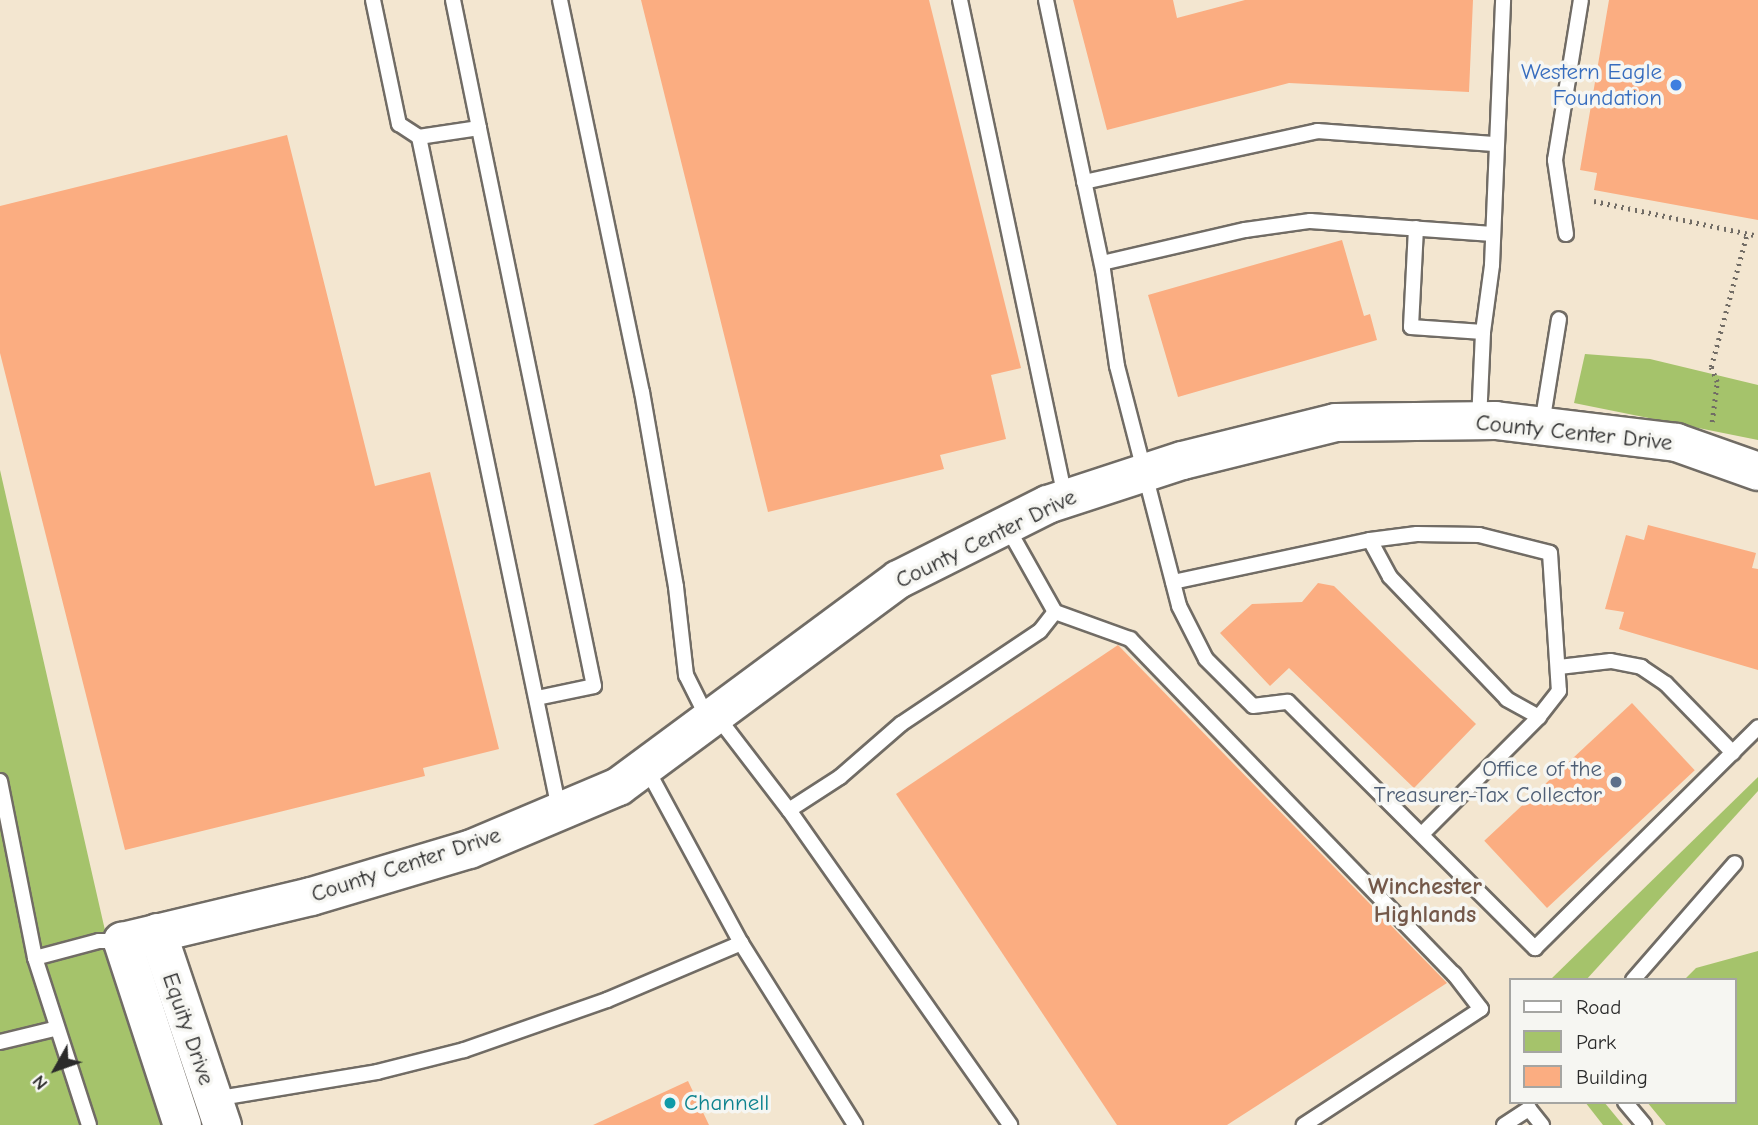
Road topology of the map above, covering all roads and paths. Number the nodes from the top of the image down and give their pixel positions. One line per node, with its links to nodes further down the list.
1 (373, 0): 9 (lane)
2 (453, 0): 8 (lane)
3 (561, 0): 33 (lane)
4 (960, 0): 26 (lane)
5 (1046, 0): 11 (lane)
6 (1503, 0): 10 (lane)
7 (1581, 0): 15 (lane)
8 (479, 128): 9 (lane); 32 (lane)
9 (419, 137): 32 (lane)
10 (1494, 144): 11 (lane); 14 (lane)
11 (1084, 183): 18 (lane)
12 (1594, 201): 16 (path)
13 (1416, 228): 14 (lane); 18 (lane); 20 (lane)
14 (1493, 234): 20 (lane)
15 (1566, 234)
16 (1747, 234): 17 (path); 23 (path)
17 (1758, 236)
18 (1102, 263): 24 (lane)
19 (1559, 319): 22 (lane)
20 (1483, 331): 21 (lane)
21 (1479, 421): 22 (street, County Center Drive); 24 (street, County Center Drive)
22 (1542, 426): 23 (street, County Center Drive)
23 (1706, 451): 25 (street, County Center Drive)
24 (1146, 471): 26 (street, County Center Drive); 29 (lane)
25 (1758, 471)
26 (1065, 498): 27 (street, County Center Drive)
27 (1006, 524): 30 (lane); 33 (street, County Center Drive)
28 (1370, 540): 29 (lane); 31 (lane); 34 (lane)
29 (1173, 582): 41 (lane)
30 (1055, 612): 40 (lane); 56 (lane)
31 (1559, 667): 34 (lane); 36 (lane)
32 (537, 698): 39 (lane)
33 (712, 716): 37 (street, County Center Drive); 40 (lane)
34 (1539, 717): 41 (lane)
35 (1758, 727): 36 (lane)
36 (1733, 752): 41 (lane)
37 (646, 765): 39 (street, County Center Drive); 45 (lane)
38 (0, 781): 46 (lane)
39 (560, 810): 43 (street, County Center Drive)
40 (789, 810): 55 (lane)
41 (1422, 834)
42 (1735, 863): 47 (lane)
43 (157, 932): 44 (street, County Center Drive); 51 (street, Equity Drive)
44 (122, 941): 46 (lane); 53 (street, Equity Drive)
45 (741, 943): 51 (lane); 54 (lane)
46 (35, 958): 48 (lane)
47 (1635, 978)
48 (54, 1028): 49 (lane); 52 (lane)
49 (0, 1042)
50 (1627, 1104): 59 (lane)
51 (217, 1112)
52 (89, 1125)
53 (182, 1125)
54 (855, 1125)
55 (1010, 1125)
56 (1304, 1125)
57 (1504, 1125): 58 (lane)
58 (1542, 1125)
59 (1644, 1125)

